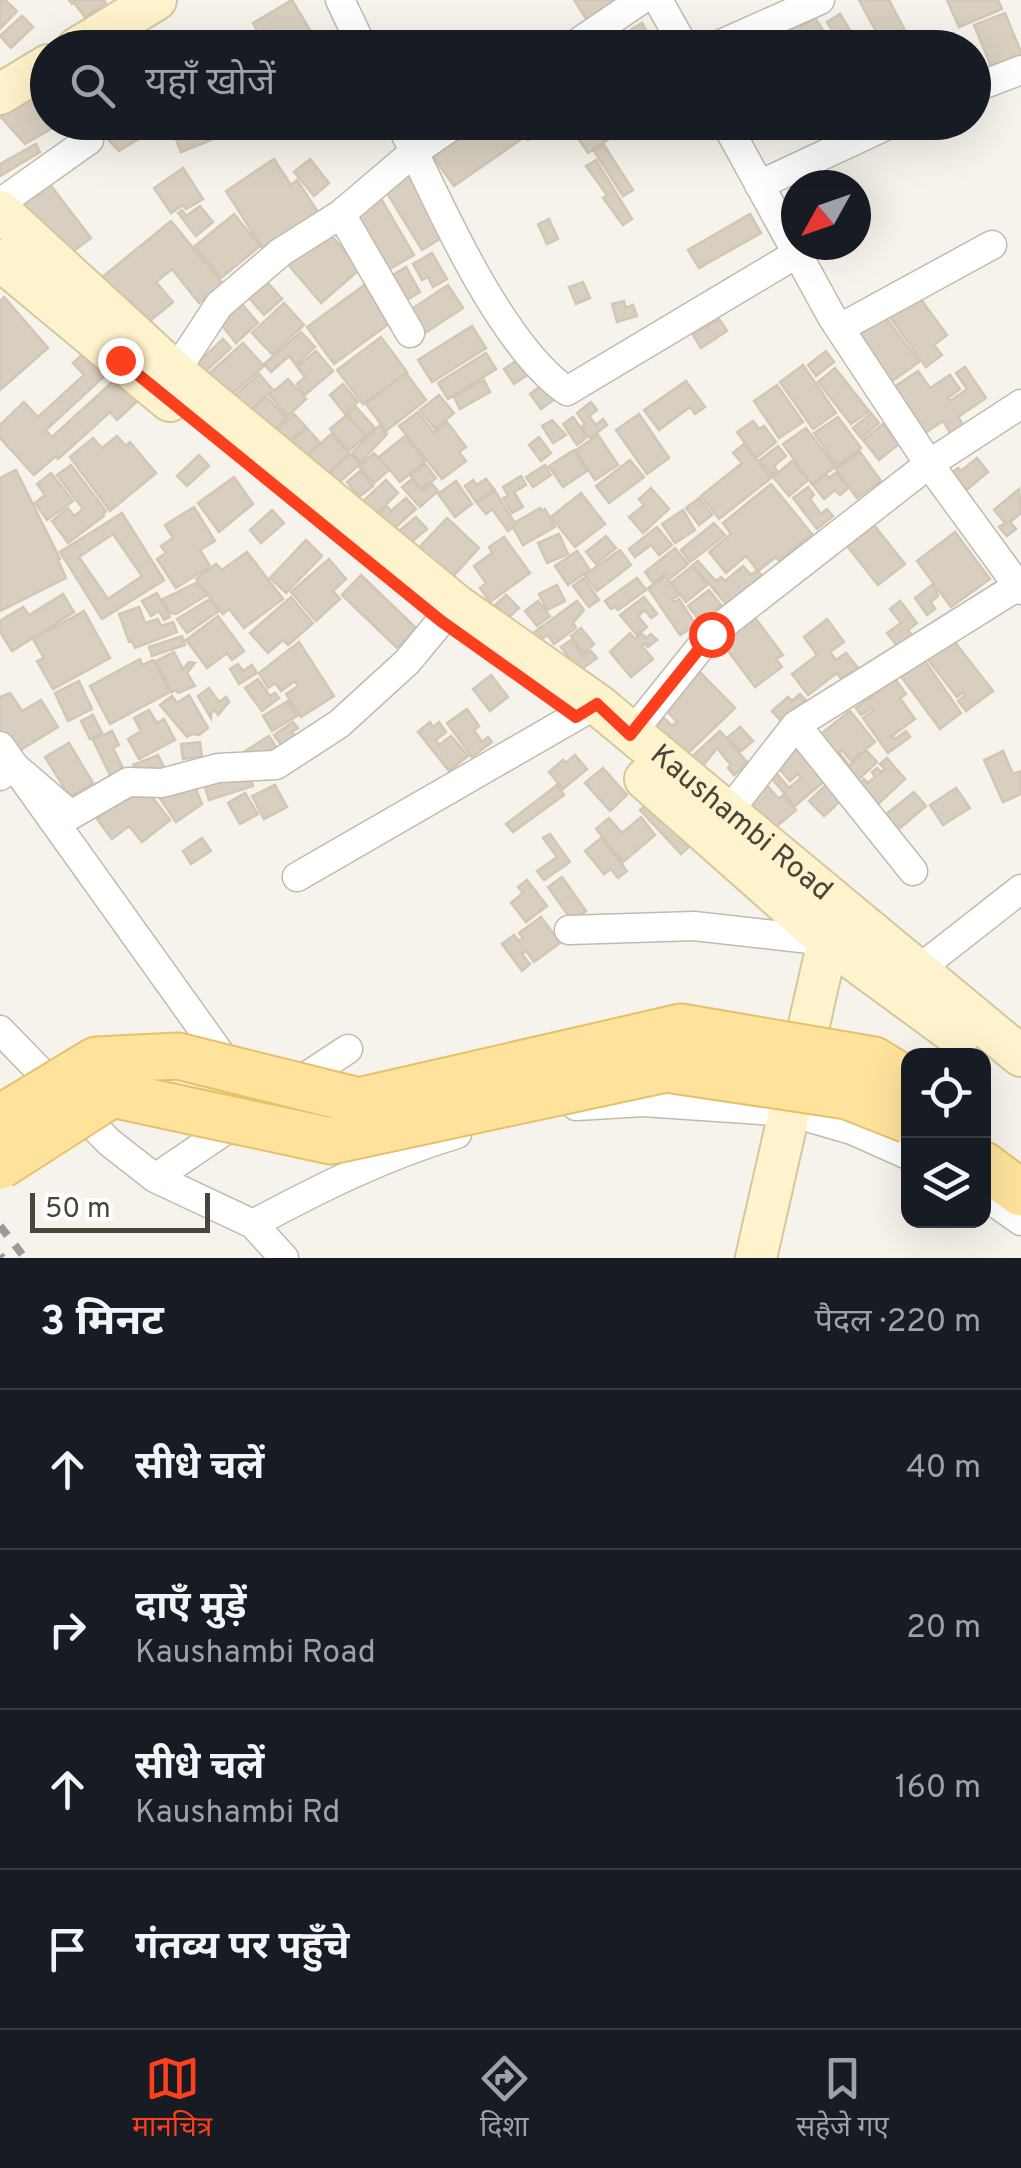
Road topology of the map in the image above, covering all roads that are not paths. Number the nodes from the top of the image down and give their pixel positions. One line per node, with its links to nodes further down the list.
1 (156, 0): 6 (main road)
2 (340, 0): 7 (street)
3 (641, 0): 8 (street)
4 (658, 0): 9 (street)
5 (820, 0): 10 (street)
6 (107, 30)
7 (354, 30)
8 (597, 30)
9 (675, 30)
10 (752, 30)
11 (1021, 70): 13 (street)
12 (30, 76): 14 (main road)
13 (991, 81)
14 (0, 94)
15 (90, 140): 22 (street)
16 (408, 140): 20 (street)
17 (432, 140): 20 (street)
18 (736, 140): 21 (street)
19 (855, 140): 21 (street)
20 (414, 152): 24 (street); 27 (street)
21 (759, 184): 25 (street)
22 (0, 202)
23 (0, 211): 29 (main road, Kaushambi Road)
24 (341, 214): 31 (street); 32 (street)
25 (781, 223)
26 (992, 245): 30 (street)
27 (786, 260)
28 (802, 260): 30 (street)
29 (17, 272): 32 (main road, Kaushambi Road); 36 (main road)
30 (840, 328): 34 (street)
31 (410, 333)
32 (175, 372): 36 (main road, Kaushambi Road)
33 (1021, 404): 34 (street)
34 (929, 464): 35 (street); 39 (street)
35 (1020, 587): 38 (street)
36 (448, 612): 37 (main road, Kaushambi Road); 40 (street)
37 (586, 711): 39 (main road, Kaushambi Road); 43 (street); 45 (main road)
38 (796, 725): 41 (street); 42 (street)
39 (630, 735): 41 (main road, Kaushambi Road)
40 (5, 762): 55 (street)
41 (728, 812): 45 (main road, Kaushambi Road)
42 (913, 871)
43 (296, 877)
44 (1021, 889): 47 (street)
45 (840, 927): 46 (street); 47 (main road, Kaushambi Road); 50 (main road); 56 (main road)
46 (569, 930)
47 (919, 970): 51 (main road, Kaushambi Road)
48 (0, 1030): 64 (street)
49 (348, 1048): 55 (street)
50 (973, 1048)
51 (1021, 1056)
52 (991, 1063): 54 (main road)
53 (901, 1077): 58 (main road, bridge)
54 (1021, 1088)
55 (259, 1108): 64 (street)
56 (790, 1112): 60 (street); 68 (street); 70 (main road)
57 (901, 1117): 62 (main road, bridge)
58 (0, 1118)
59 (991, 1135): 61 (main road)
60 (901, 1152)
61 (1021, 1156)
62 (0, 1166)
63 (991, 1170): 65 (main road)
64 (155, 1178): 68 (street)
65 (1021, 1192)
66 (991, 1200): 67 (street)
67 (1021, 1220)
68 (253, 1224): 69 (street)
69 (284, 1258)
70 (756, 1258)

